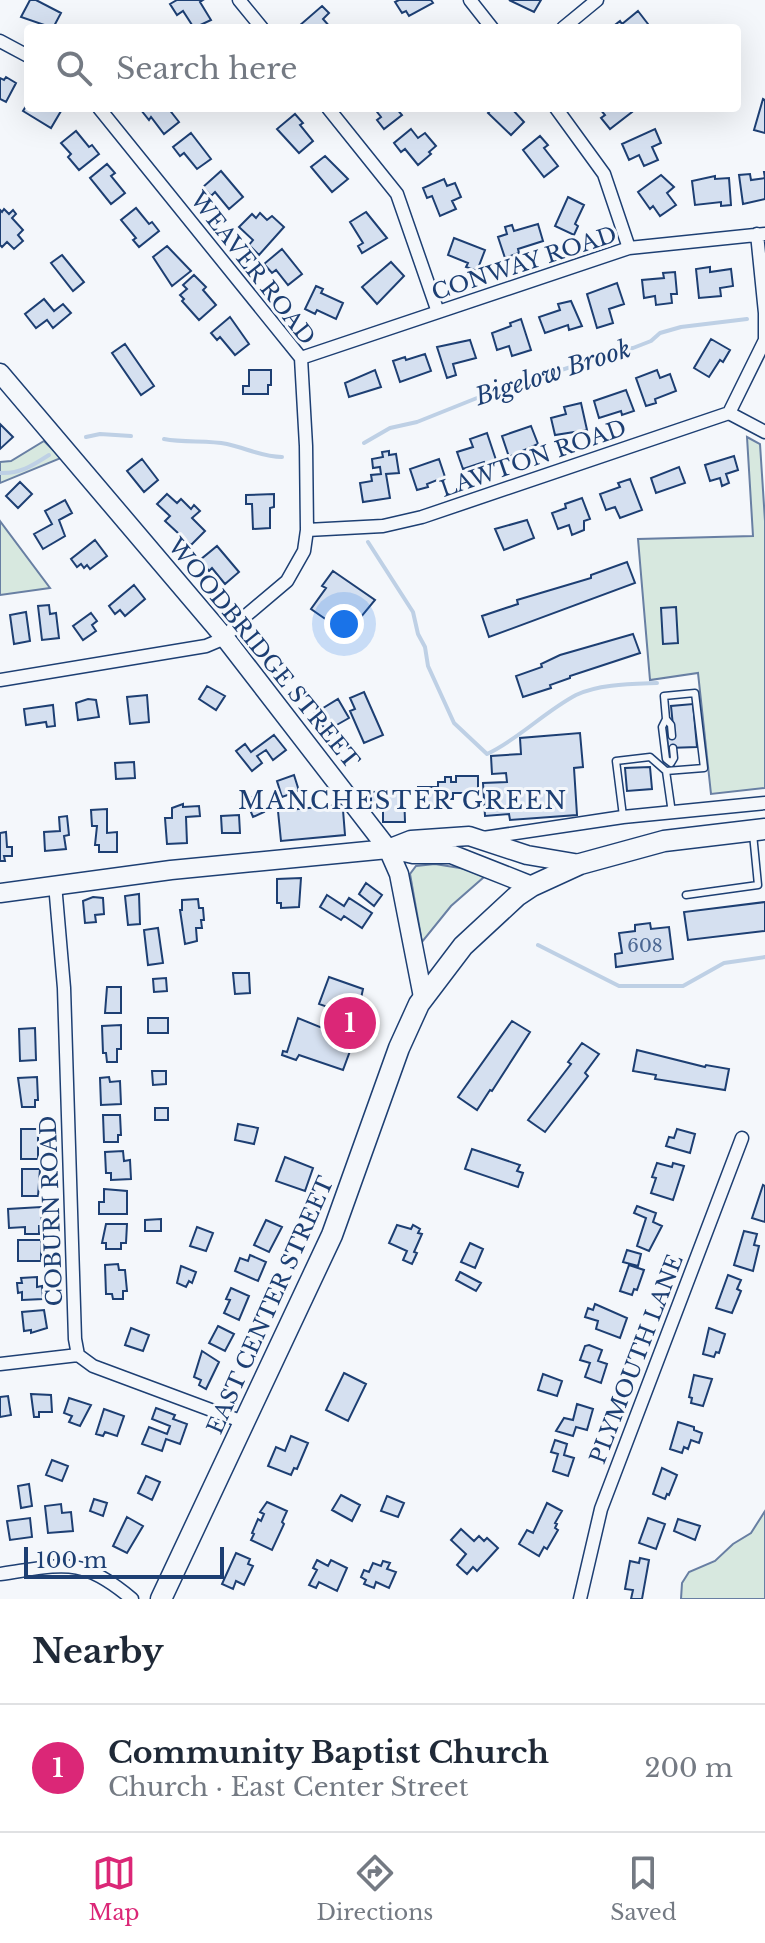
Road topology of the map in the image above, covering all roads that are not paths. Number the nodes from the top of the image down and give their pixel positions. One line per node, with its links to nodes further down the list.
1 (239, 0): 4 (street)
2 (470, 0): 5 (street)
3 (597, 0): 6 (street)
4 (259, 24)
5 (489, 24)
6 (568, 24)
7 (0, 41): 8 (street)
8 (24, 54)
9 (102, 112): 15 (street, WEAVER ROAD)
10 (331, 112): 14 (street)
11 (559, 112): 13 (street)
12 (761, 234): 13 (street, CONWAY ROAD); 17 (street)
13 (629, 248): 14 (street, CONWAY ROAD)
14 (438, 312): 15 (street, CONWAY ROAD)
15 (301, 358): 19 (street, WEAVER ROAD)
16 (0, 373): 20 (main road, WOODBRIDGE STREET)
17 (729, 413): 18 (street); 19 (street, LAWTON ROAD)
18 (765, 432)
19 (307, 530): 20 (street, WEAVER ROAD)
20 (225, 638): 21 (street); 31 (main road, WOODBRIDGE STREET)
21 (0, 680)
22 (666, 719): 23 (lane); 25 (lane); 25 (lane)
23 (672, 736)
24 (673, 748): 25 (lane)
25 (669, 768): 27 (lane); 28 (lane)
26 (765, 803): 27 (street)
27 (672, 813): 28 (street)
28 (623, 817): 30 (street)
29 (759, 830): 32 (main road, EAST CENTER STREET); 34 (lane)
30 (477, 839): 31 (main road); 32 (main road)
31 (388, 849): 33 (main road); 35 (main road); 38 (main road, WOODBRIDGE STREET)
32 (580, 864): 35 (main road, EAST CENTER STREET)
33 (55, 884): 36 (main road); 40 (street, COBURN ROAD)
34 (762, 885): 37 (lane)
35 (532, 886): 38 (main road, EAST CENTER STREET)
36 (0, 893)
37 (686, 895)
38 (423, 997): 42 (main road, EAST CENTER STREET)
39 (742, 1138): 46 (street, PLYMOUTH LANE)
40 (78, 1355): 41 (street); 42 (street)
41 (0, 1364)
42 (246, 1423): 44 (main road, EAST CENTER STREET)
43 (0, 1574): 45 (street)
44 (168, 1597)
45 (132, 1599)
46 (580, 1599)

